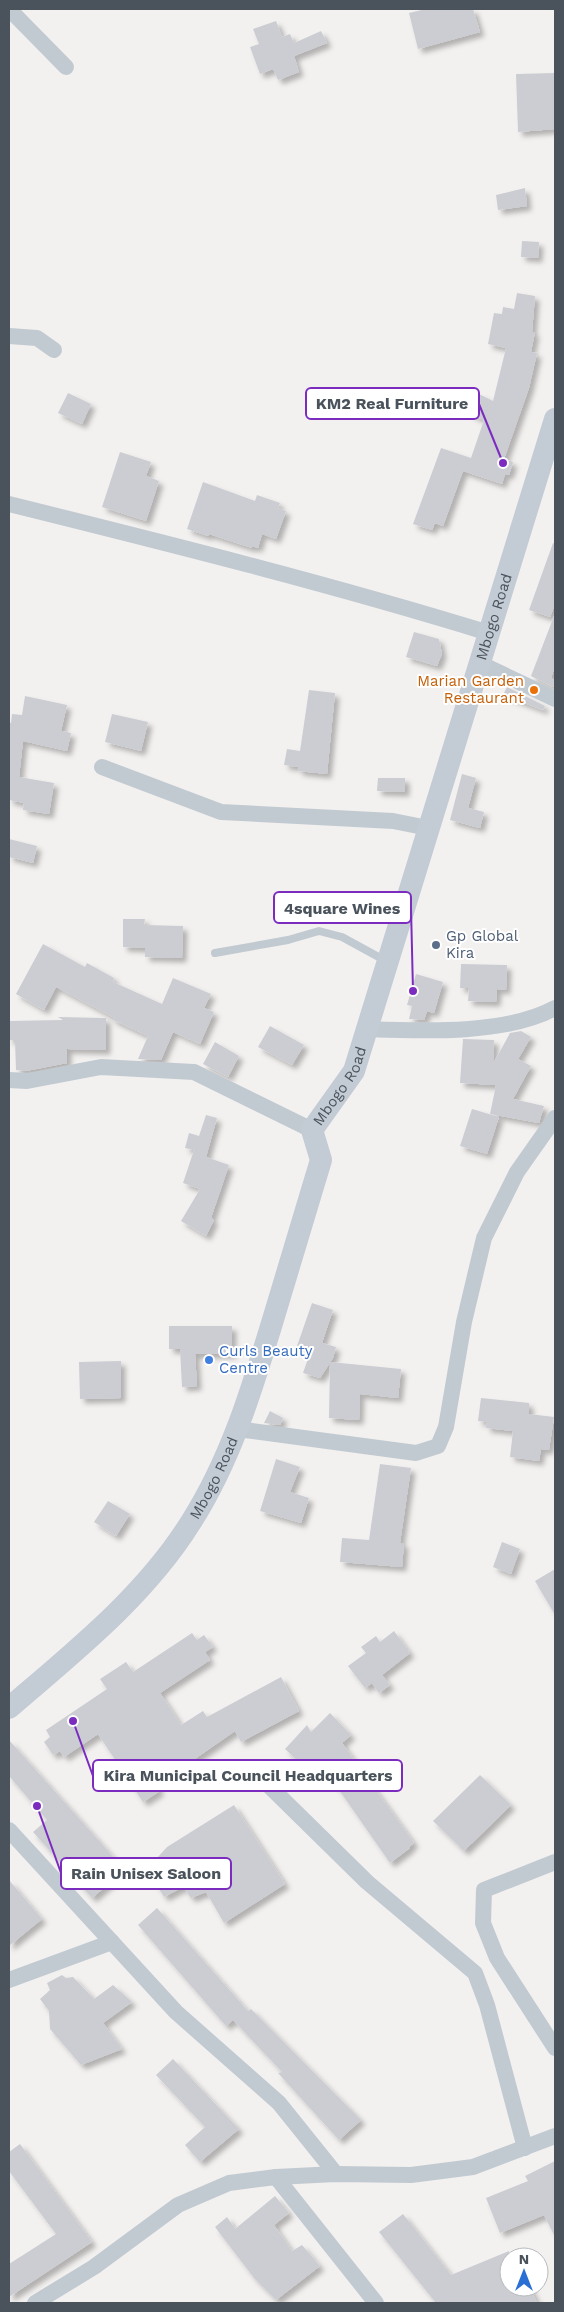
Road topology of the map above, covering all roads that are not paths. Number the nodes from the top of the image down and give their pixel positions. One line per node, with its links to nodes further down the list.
1 (9, 9): 2 (street)
2 (66, 66)
3 (9, 336): 4 (street)
4 (54, 350)
5 (555, 419): 7 (main road, Mbogo Road)
6 (9, 504): 7 (street)
7 (489, 633): 8 (main road, Mbogo Road)
8 (479, 663): 9 (street); 11 (main road, Mbogo Road)
9 (555, 699)
10 (102, 767): 11 (street)
11 (428, 828): 13 (main road, Mbogo Road)
12 (215, 953): 13 (lane)
13 (387, 961): 15 (main road, Mbogo Road)
14 (555, 1008): 15 (street)
15 (366, 1029): 18 (main road, Mbogo Road)
16 (9, 1080): 18 (street)
17 (555, 1118): 19 (street)
18 (312, 1130): 19 (main road, Mbogo Road)
19 (237, 1429): 20 (main road, Mbogo Road)
20 (9, 1708)
21 (256, 1773): 28 (street)
22 (9, 1830): 24 (street)
23 (555, 1862): 26 (street)
24 (112, 1942): 25 (street); 29 (street)
25 (9, 1980)
26 (555, 2048)
27 (555, 2136): 28 (street)
28 (525, 2148): 29 (street)
29 (336, 2174): 30 (street)
30 (276, 2177): 31 (street); 32 (street)
31 (35, 2303)
32 (376, 2303)

